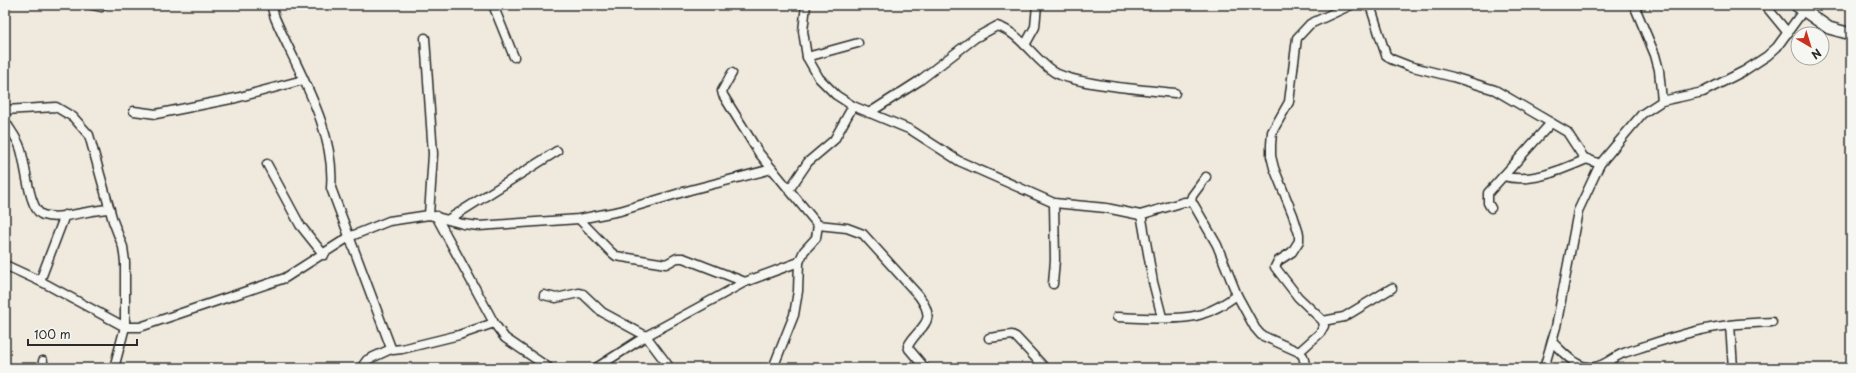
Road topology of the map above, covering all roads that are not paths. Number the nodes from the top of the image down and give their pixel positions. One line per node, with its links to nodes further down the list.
1 (92, 5): 10 (street)
2 (271, 5): 20 (street)
3 (493, 5): 17 (street)
4 (806, 5): 18 (street)
5 (1037, 5): 16 (street)
6 (1352, 5): 59 (street)
7 (1370, 5): 28 (street)
8 (1634, 5): 22 (street)
9 (1765, 5): 12 (street)
10 (101, 6)
11 (1799, 8): 12 (street); 13 (street)
12 (1788, 33): 22 (street)
13 (1851, 34)
14 (425, 38): 42 (street)
15 (858, 43): 18 (street)
16 (1025, 45): 21 (street); 26 (street)
17 (514, 57)
18 (807, 58): 23 (street)
19 (732, 73): 33 (street)
20 (303, 80): 25 (street); 47 (street)
21 (1175, 93)
22 (1662, 101): 32 (street)
23 (853, 106): 26 (street); 36 (street)
24 (5, 110): 40 (street)
25 (134, 111)
26 (869, 112): 37 (street)
27 (5, 121): 41 (street)
28 (1551, 123): 30 (street); 34 (street)
29 (557, 151): 44 (street)
30 (1586, 159): 32 (street); 34 (street)
31 (267, 164): 48 (street)
32 (1600, 164): 66 (street)
33 (772, 169): 36 (street); 45 (street)
34 (1503, 176): 39 (street)
35 (1206, 177): 38 (street)
36 (789, 190): 46 (street)
37 (1054, 202): 43 (street); 53 (street)
38 (1191, 202): 43 (street); 56 (street)
39 (1491, 208)
40 (110, 209): 41 (street); 63 (street)
41 (65, 215): 51 (street)
42 (432, 215): 44 (street); 47 (street); 61 (street)
43 (1140, 215): 58 (street)
44 (449, 219): 45 (street)
45 (579, 219): 52 (street)
46 (818, 225): 49 (street); 75 (street)
47 (350, 237): 48 (street); 67 (street)
48 (324, 255): 63 (street)
49 (799, 262): 52 (street); 74 (street)
50 (5, 265): 51 (street)
51 (40, 281): 63 (street)
52 (745, 282): 64 (street)
53 (1053, 284)
54 (1392, 288): 59 (street)
55 (544, 295): 64 (street)
56 (1237, 295): 58 (street); 68 (street)
57 (1117, 317): 58 (street)
58 (1162, 317)
59 (1323, 322): 68 (street)
60 (1772, 322): 62 (street)
61 (494, 323): 67 (street); 71 (street)
62 (1730, 324): 66 (street); 79 (street)
63 (125, 327): 69 (street)
64 (646, 336): 72 (street); 73 (street)
65 (989, 338): 76 (street)
66 (1552, 342): 78 (street)
67 (391, 349): 70 (street)
68 (1299, 352): 77 (street)
69 (114, 368)
70 (361, 368)
71 (549, 368)
72 (596, 368)
73 (670, 368)
74 (773, 368)
75 (925, 368)
76 (1045, 368)
77 (1306, 368)
78 (1544, 368)
79 (1733, 368)

